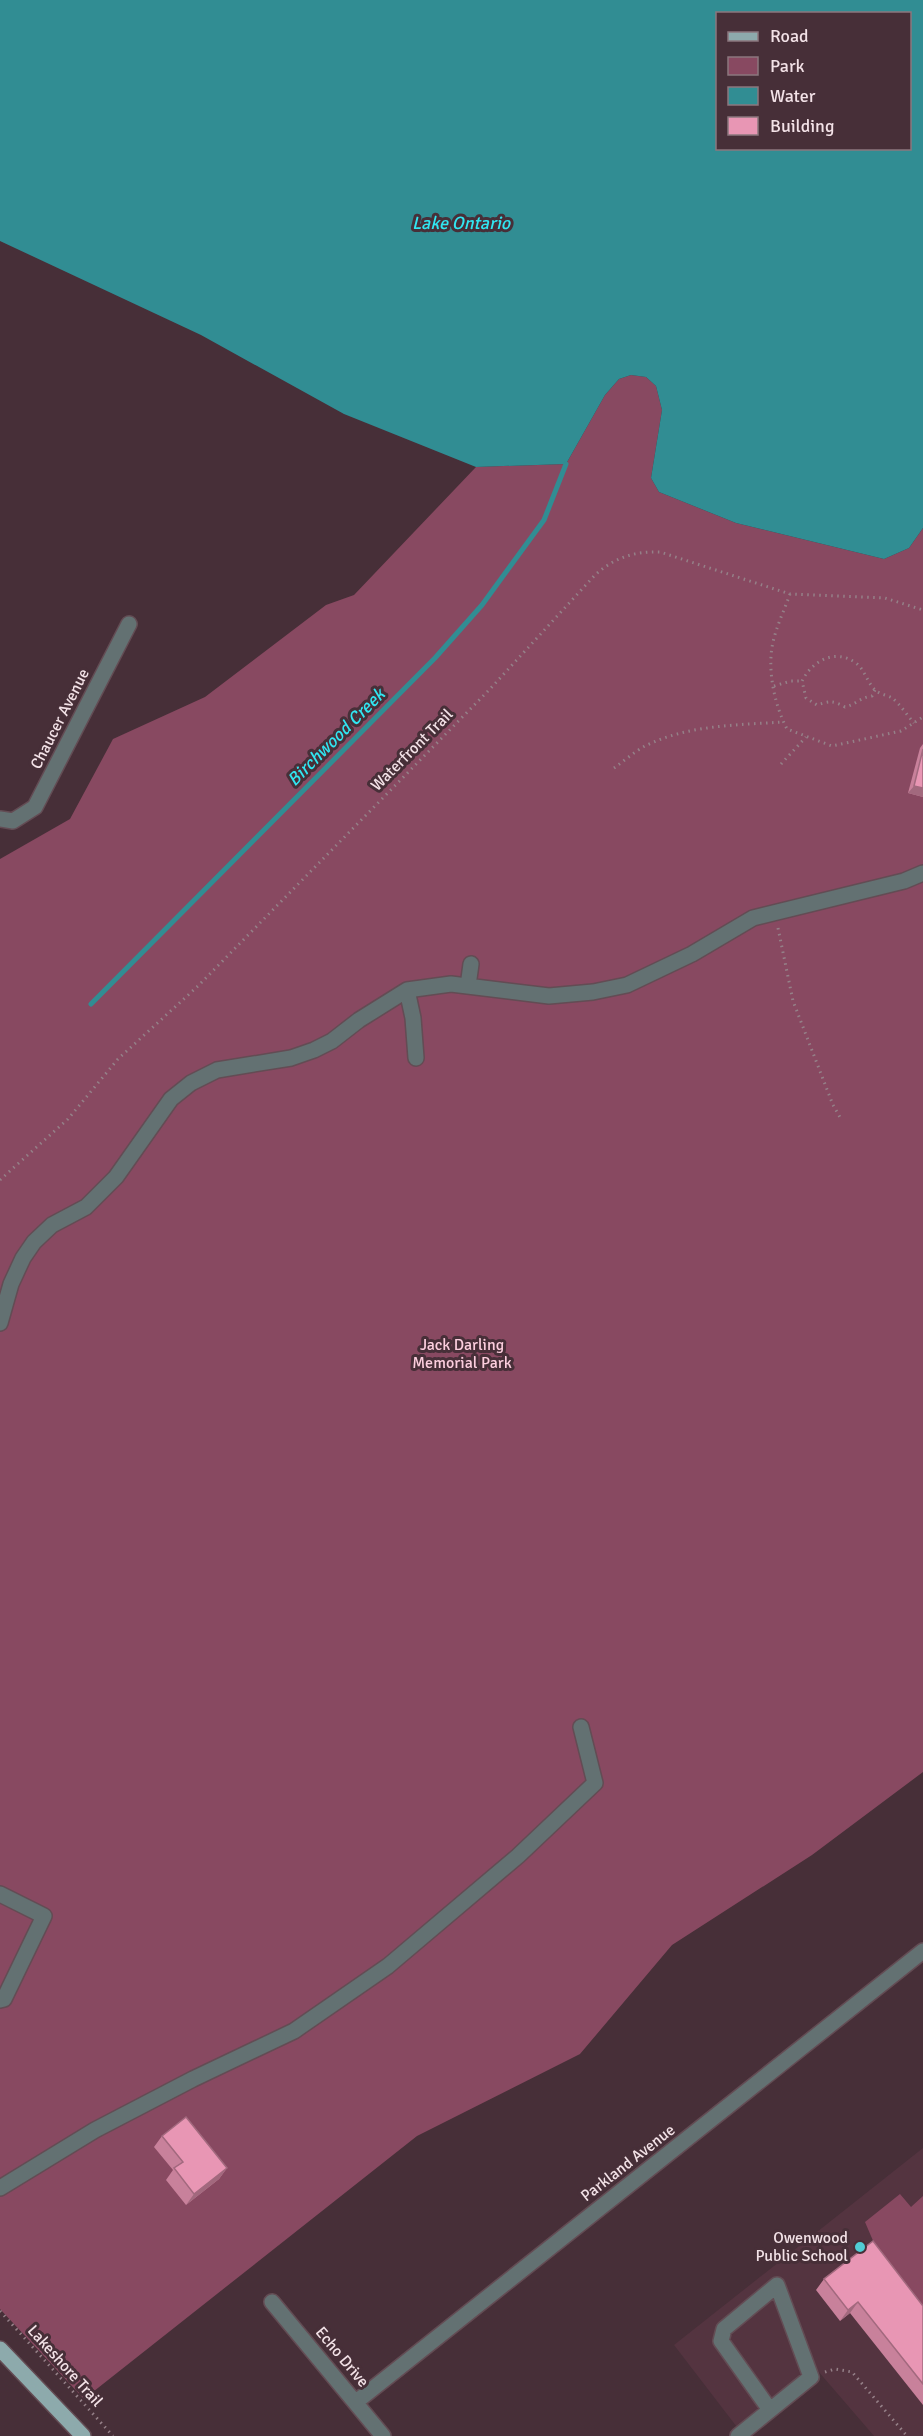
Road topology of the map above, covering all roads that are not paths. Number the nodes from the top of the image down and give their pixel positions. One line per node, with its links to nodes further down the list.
1 (129, 624): 2 (street, Chaucer Avenue)
2 (6, 820)
3 (923, 873): 5 (street)
4 (471, 964): 5 (street)
5 (468, 986): 6 (street)
6 (407, 990): 7 (street); 8 (street)
7 (416, 1058)
8 (0, 1323)
9 (581, 1727): 13 (street)
10 (0, 1894): 12 (street)
11 (923, 1951): 16 (street, Parkland Avenue)
12 (0, 2000)
13 (0, 2188)
14 (272, 2302): 16 (street, Echo Drive)
15 (0, 2349): 18 (main road)
16 (356, 2402): 19 (street, Echo Drive)
17 (771, 2410): 17 (street); 20 (street)
18 (83, 2436)
19 (383, 2436)
20 (738, 2436)

